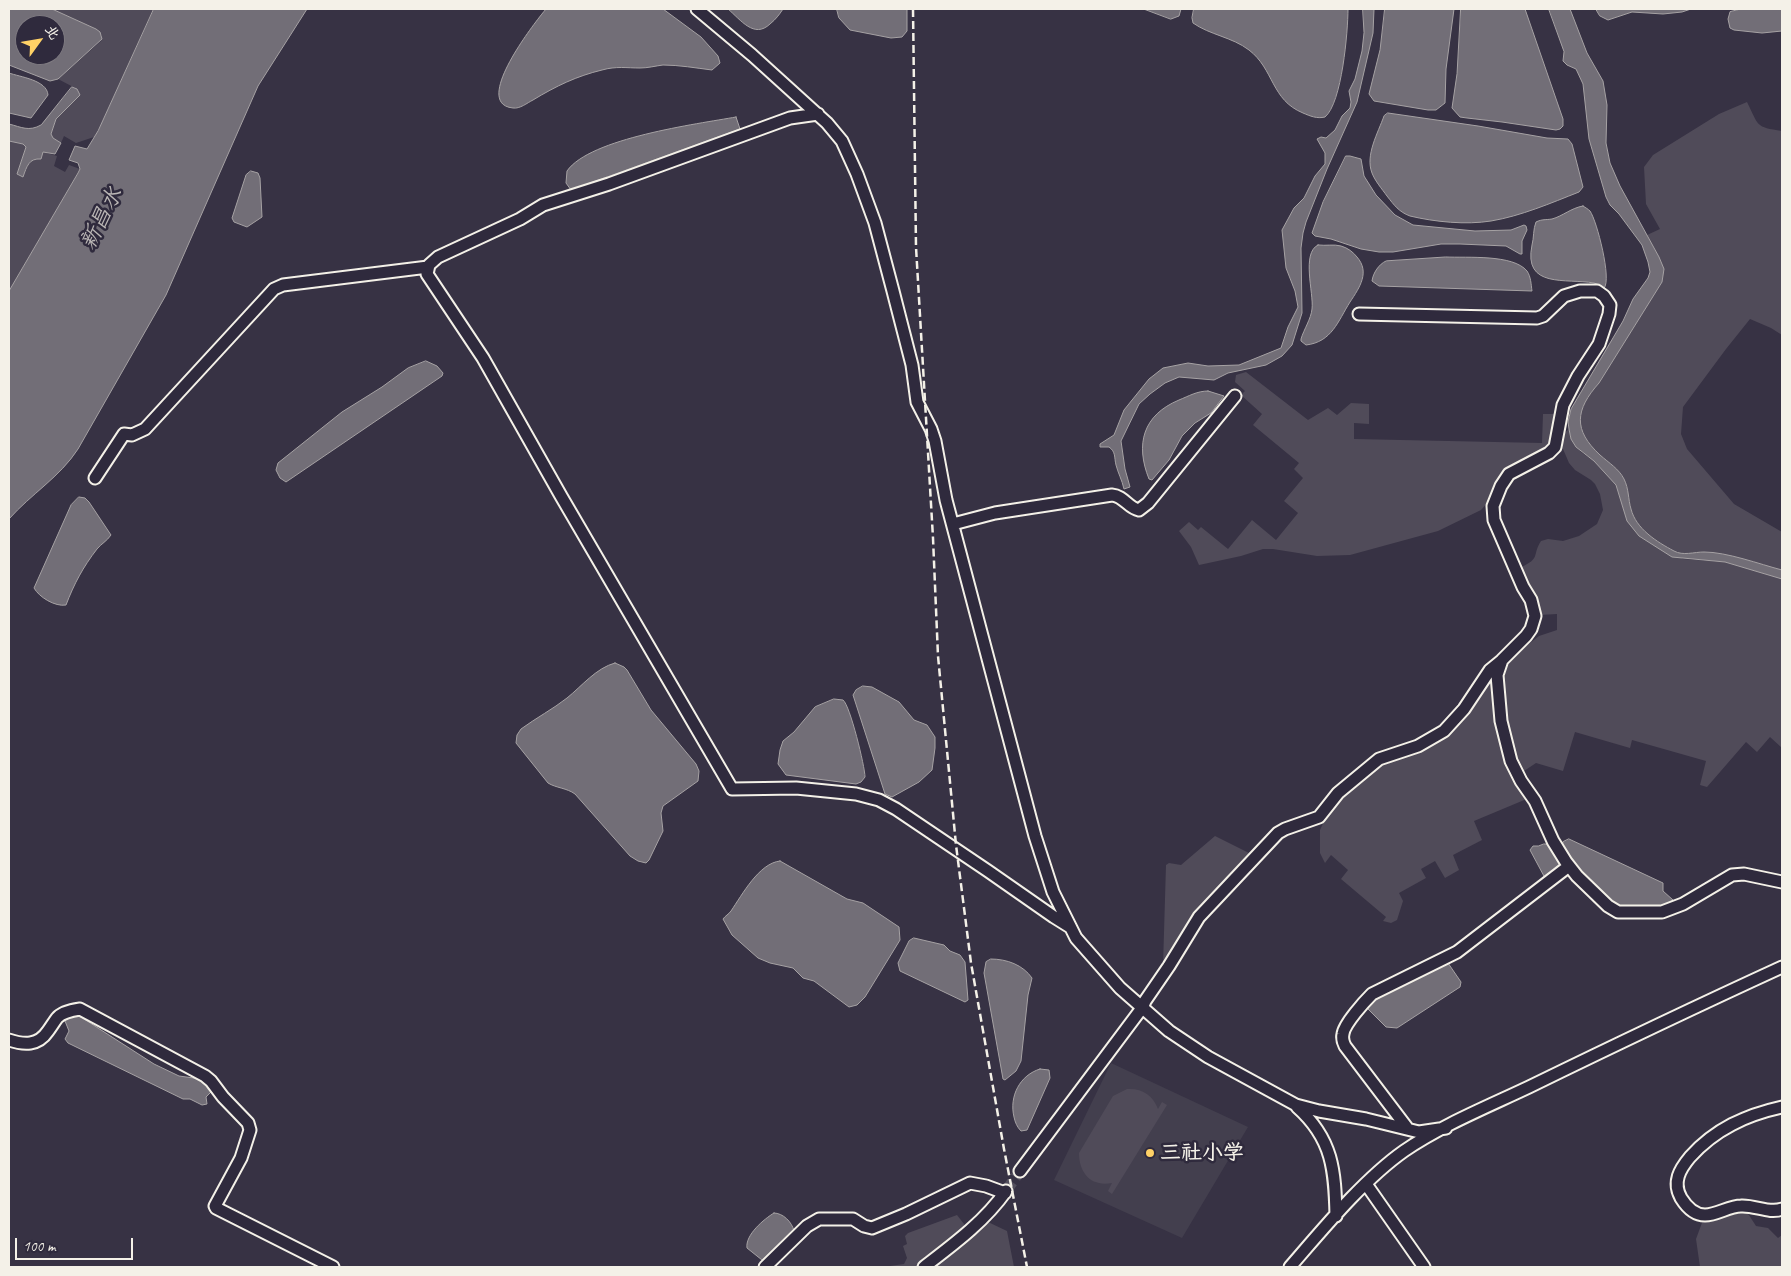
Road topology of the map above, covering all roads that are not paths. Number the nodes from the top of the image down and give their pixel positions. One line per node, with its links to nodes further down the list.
1 (697, 9): 2 (street)
2 (818, 114): 3 (street); 7 (street)
3 (428, 267): 6 (street); 11 (street)
4 (1359, 314): 8 (street)
5 (1235, 396): 7 (street)
6 (95, 478)
7 (953, 524): 11 (street)
8 (1502, 660): 9 (street); 13 (street)
9 (1569, 866): 10 (street); 18 (street)
10 (1782, 882)
11 (1070, 927): 13 (street)
12 (1780, 972): 17 (street)
13 (1142, 1008): 15 (street); 19 (street)
14 (9, 1040): 23 (street)
15 (1296, 1106): 18 (street); 22 (street)
16 (1782, 1107): 21 (street)
17 (1446, 1128): 18 (street); 20 (street)
18 (1408, 1129)
19 (1020, 1171)
20 (1366, 1184): 22 (street); 27 (street)
21 (1782, 1208)
22 (1336, 1216): 26 (street)
23 (333, 1267)
24 (765, 1267): 25 (street)
25 (924, 1267)
26 (1290, 1267)
27 (1424, 1267)

